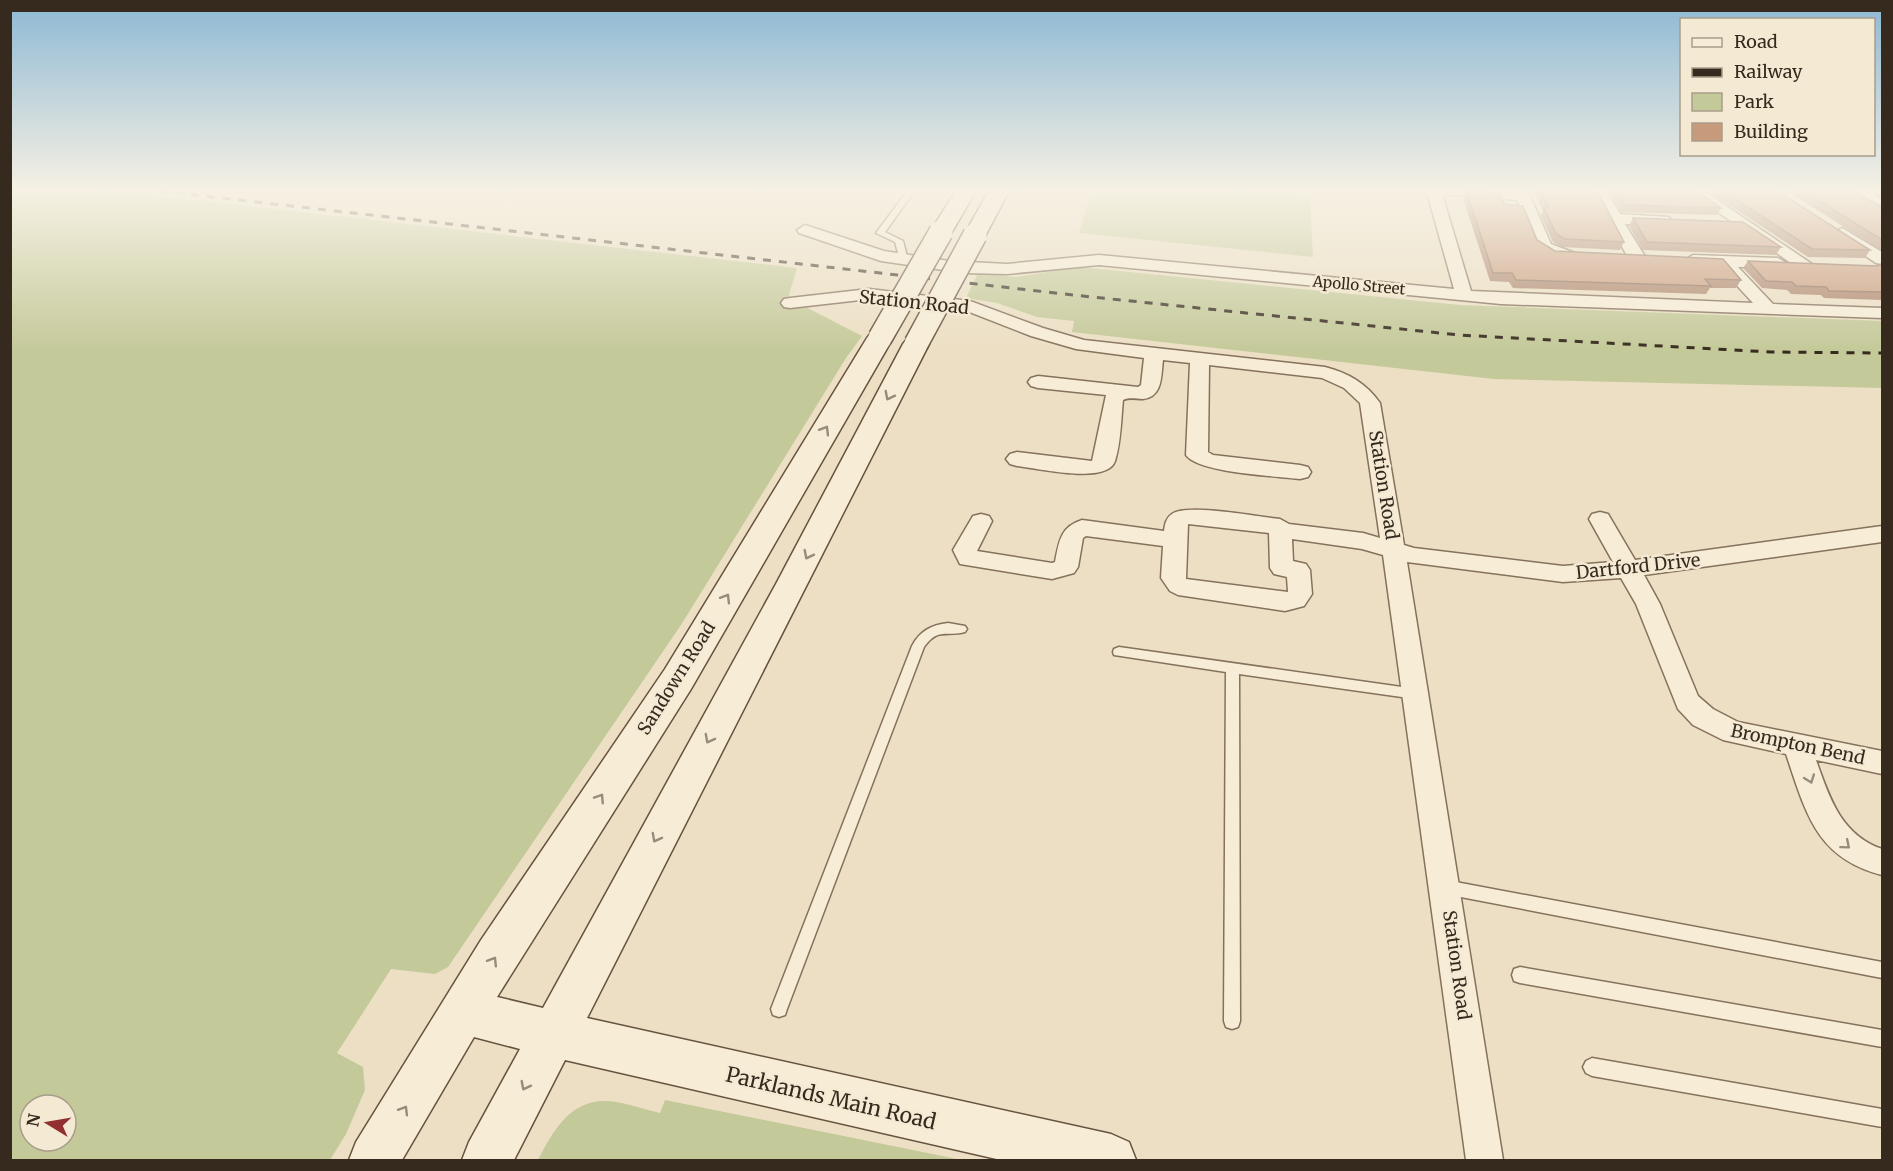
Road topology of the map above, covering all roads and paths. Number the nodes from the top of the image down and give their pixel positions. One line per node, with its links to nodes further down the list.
1 (852, 244): 16 (street, Apollo Street)
2 (900, 244): 16 (lane)
3 (934, 244): 51 (main road, Sandown Road, one-way to 3, bridge)
4 (970, 244): 53 (main road, one-way to 53, bridge)
5 (1450, 244): 23 (street)
6 (1543, 244): 11 (street)
7 (1628, 244): 13 (street)
8 (1774, 244): 19 (street)
9 (1859, 244): 10 (street); 15 (street)
10 (1863, 244)
11 (1581, 257)
12 (1616, 258): 13 (street)
13 (1638, 258): 14 (street)
14 (1660, 259)
15 (1882, 259)
16 (904, 260): 23 (street, Apollo Street)
17 (1681, 260): 18 (street)
18 (1724, 261): 19 (street); 25 (street)
19 (1804, 264): 20 (street)
20 (1826, 264)
21 (1882, 264): 22 (street)
22 (1859, 265)
23 (1464, 295): 25 (street, Apollo Street)
24 (790, 303): 27 (street, Station Road)
25 (1768, 309): 26 (street, Apollo Street)
26 (1882, 313)
27 (1154, 353): 28 (street, Station Road); 30 (street)
28 (1200, 358): 32 (street); 38 (street, Station Road)
29 (1038, 382): 30 (street)
30 (1126, 392): 31 (street)
31 (1017, 459)
32 (1300, 472)
33 (1600, 519): 39 (street, Brompton Bend)
34 (981, 521): 37 (street)
35 (1280, 530): 37 (street, Dartford Drive); 37 (street); 38 (street, Dartford Drive)
36 (1882, 534): 39 (street, Dartford Drive)
37 (1175, 540)
38 (1394, 549): 39 (street, Dartford Drive); 43 (street, Station Road)
39 (1629, 569): 44 (street, Brompton Bend)
40 (961, 629): 50 (lane)
41 (1119, 652): 42 (lane)
42 (1232, 668): 43 (lane); 52 (lane)
43 (1416, 694): 47 (street, Station Road)
44 (1797, 745): 45 (street, Brompton Bend); 46 (street, one-way to 46)
45 (1882, 762)
46 (1882, 862)
47 (1445, 887): 48 (lane); 60 (street, Station Road)
48 (1882, 970)
49 (1520, 975): 54 (lane)
50 (780, 1009)
51 (462, 1011): 53 (main road, Parklands Main Road); 57 (main road, Sandown Road, one-way to 51)
52 (1232, 1021)
53 (551, 1034): 58 (main road, one-way to 58); 59 (main road, Parklands Main Road)
54 (1882, 1039)
55 (1592, 1067): 56 (lane)
56 (1882, 1118)
57 (374, 1161)
58 (486, 1161)
59 (1111, 1161)
60 (1484, 1161)

